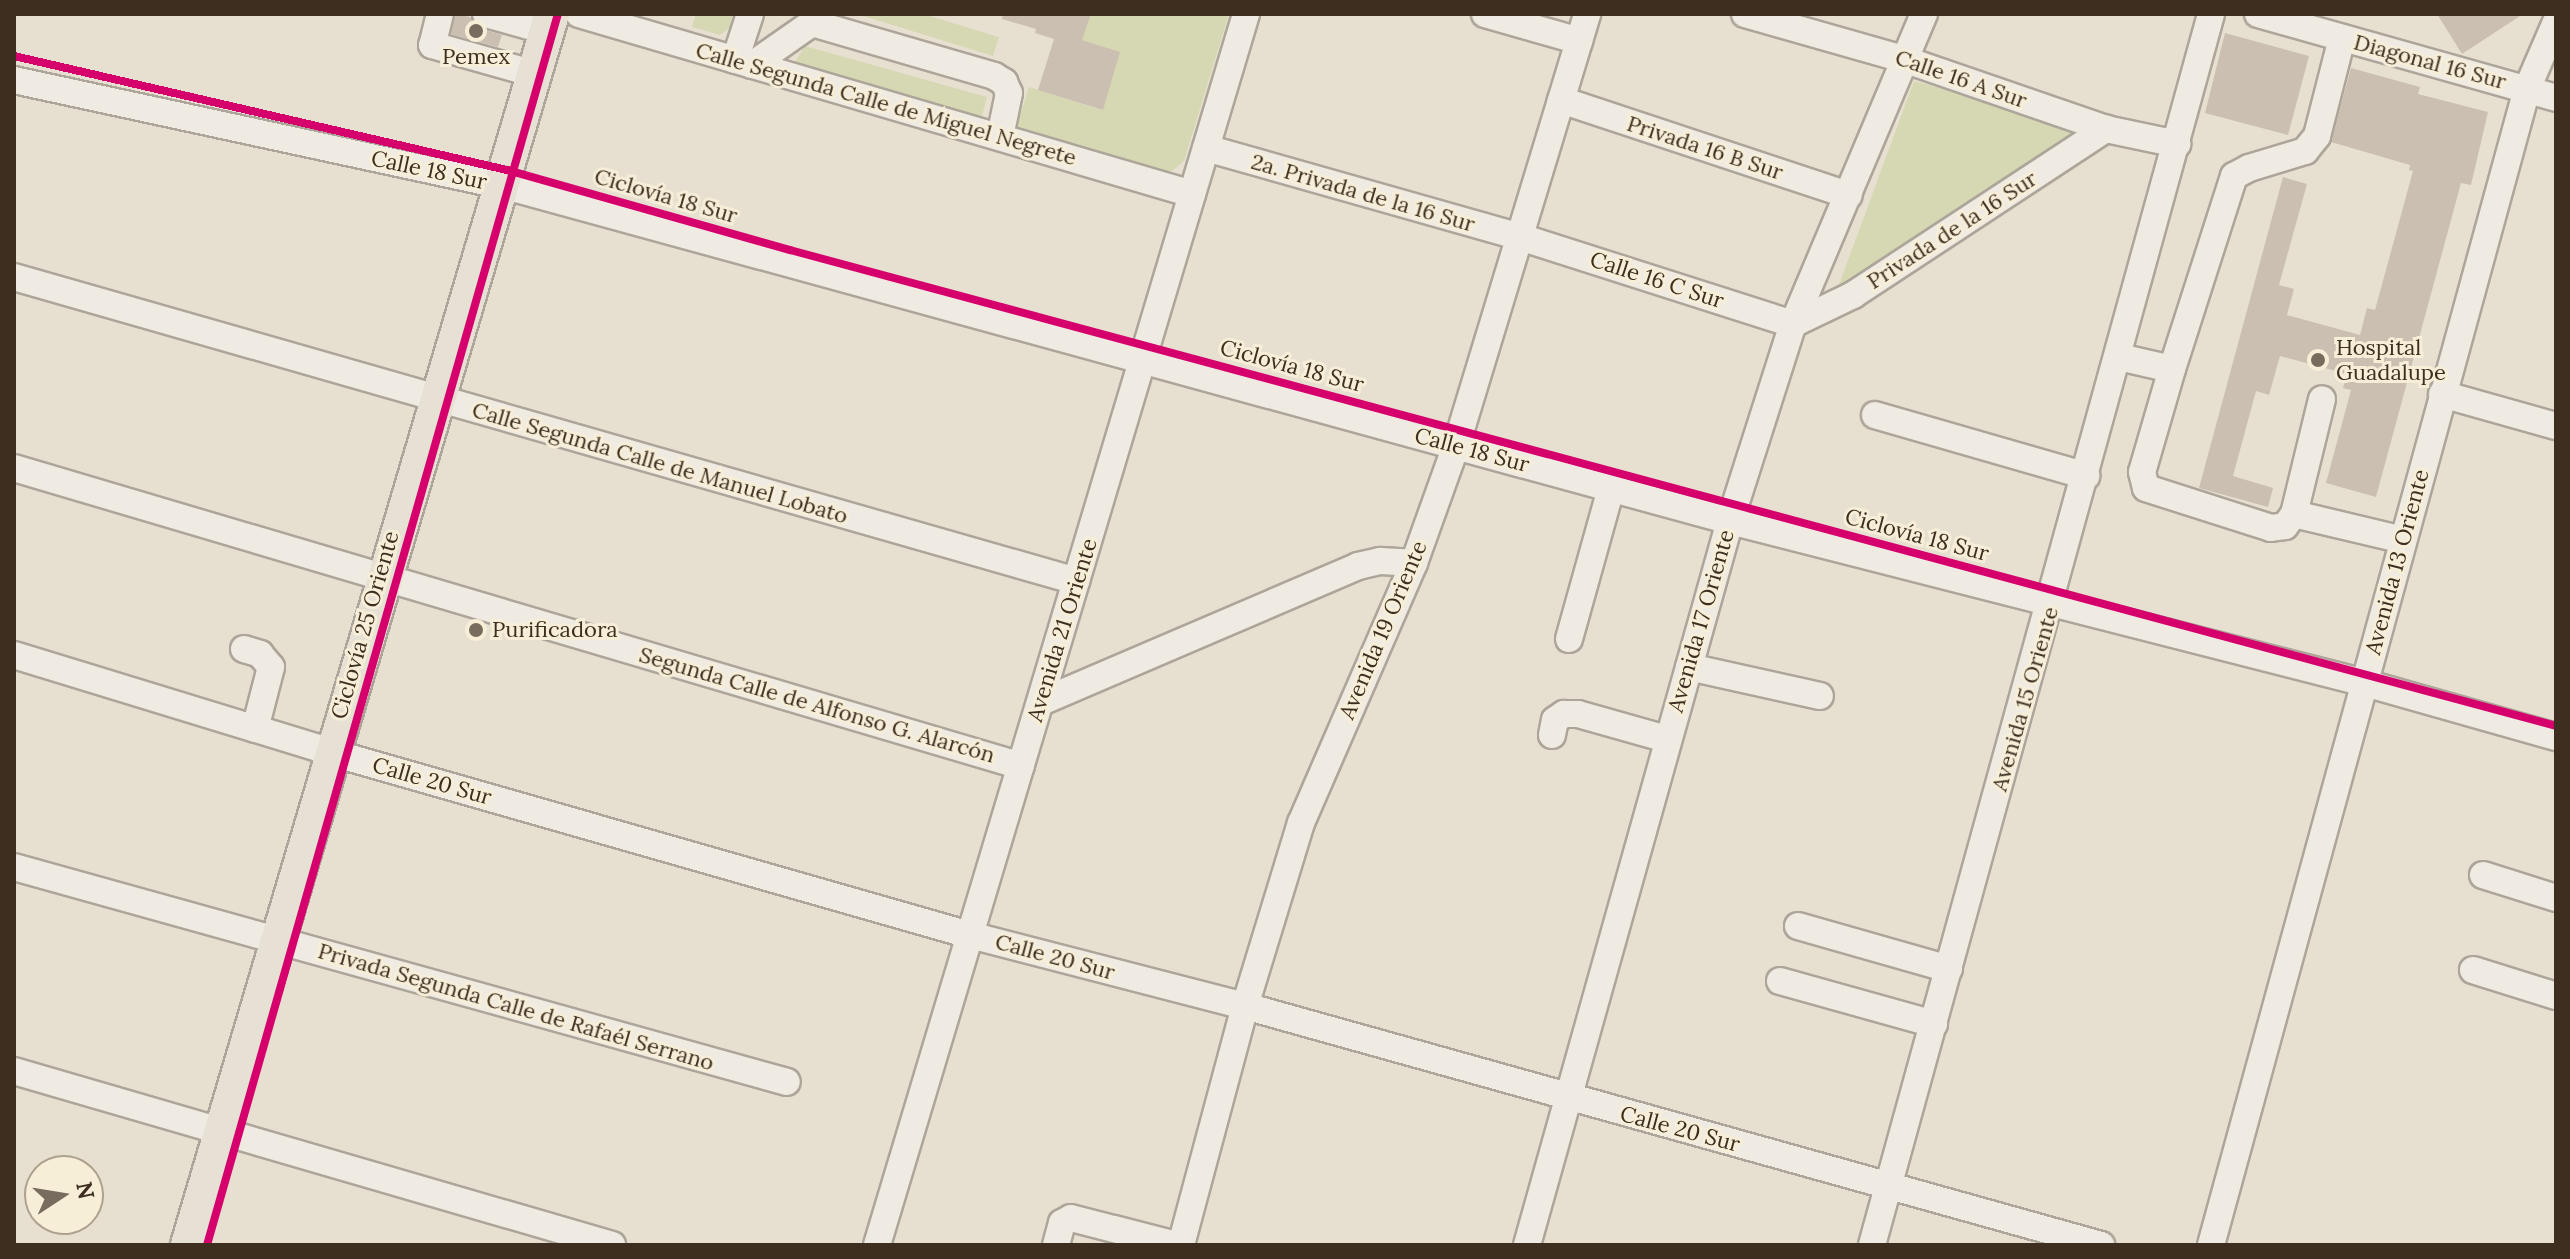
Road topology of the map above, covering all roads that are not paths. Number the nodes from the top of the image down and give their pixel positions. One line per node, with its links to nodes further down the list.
1 (440, 14): 19 (street)
2 (579, 14): 18 (street, Calle Segunda Calle de Miguel Negrete)
3 (750, 14): 18 (street)
4 (1246, 14): 28 (street, Avenida 21 Oriente)
5 (1485, 14): 16 (street)
6 (1587, 14): 16 (street, Avenida 19 Oriente)
7 (1745, 14): 17 (street, Calle 16 A Sur)
8 (1924, 14): 17 (street, Avenida 17 Oriente)
9 (2211, 14): 27 (street, Avenida 15 Oriente)
10 (2258, 14): 15 (street, Diagonal 16 Sur)
11 (503, 16): 13 (street); 19 (street)
12 (815, 18): 18 (street); 26 (street)
13 (550, 22): 20 (main road)
14 (2556, 22): 22 (street, Avenida 13 Oriente)
15 (2342, 38): 22 (street, Diagonal 16 Sur); 37 (street)
16 (1579, 41): 24 (street, Avenida 19 Oriente)
17 (1906, 60): 25 (street, Calle 16 A Sur); 31 (street, Avenida 17 Oriente)
18 (744, 62): 26 (street, Calle Segunda Calle de Miguel Negrete)
19 (499, 64): 20 (street)
20 (535, 74): 29 (main road)
21 (14, 80): 29 (street, Calle 18 Sur)
22 (2527, 89): 23 (street, Diagonal 16 Sur); 38 (street, Avenida 13 Oriente)
23 (2556, 98)
24 (1561, 100): 31 (street, Privada 16 B Sur); 32 (street, Avenida 19 Oriente)
25 (2106, 129): 27 (street, Calle 16 A Sur); 34 (street, Privada de la 16 Sur)
26 (1000, 137): 30 (street, Calle Segunda Calle de Miguel Negrete)
27 (2177, 144): 35 (street, Avenida 15 Oriente)
28 (1206, 148): 30 (street, Avenida 21 Oriente); 32 (street, 2a. Privada de la 16 Sur)
29 (503, 186): 36 (street, Calle 18 Sur); 39 (main road)
30 (1192, 194): 36 (street, Avenida 21 Oriente)
31 (1849, 195): 34 (street, Avenida 17 Oriente)
32 (1520, 237): 34 (street, Calle 16 C Sur); 43 (street, Avenida 19 Oriente)
33 (14, 277): 39 (street, Calle Segunda Calle de Manuel Lobato)
34 (1793, 324): 48 (street, Avenida 17 Oriente)
35 (2119, 357): 37 (street); 45 (street, Avenida 15 Oriente)
36 (1142, 360): 43 (street, Calle 18 Sur); 52 (street, Avenida 21 Oriente)
37 (2172, 369): 47 (street)
38 (2442, 394): 42 (street); 49 (street, Avenida 13 Oriente)
39 (440, 399): 51 (main road); 52 (street, Calle Segunda Calle de Manuel Lobato)
40 (2322, 399): 47 (street)
41 (1875, 415): 45 (street)
42 (2556, 426)
43 (1456, 446): 46 (street, Calle 18 Sur); 50 (street, Avenida 19 Oriente)
44 (14, 468): 51 (street, Segunda Calle de Alfonso G. Alarcón)
45 (2086, 476): 53 (street, Avenida 15 Oriente)
46 (1611, 489): 48 (street, Calle 18 Sur); 54 (street)
47 (2294, 514): 49 (street)
48 (1730, 521): 53 (street, Calle 18 Sur); 57 (street, Avenida 17 Oriente)
49 (2403, 540): 58 (street, Avenida 13 Oriente)
50 (1414, 563): 60 (street); 77 (street, Avenida 19 Oriente)
51 (386, 578): 65 (main road); 66 (street, Segunda Calle de Alfonso G. Alarcón)
52 (1076, 581): 60 (street, Avenida 21 Oriente)
53 (2051, 604): 58 (street, Calle 18 Sur); 73 (street, Avenida 15 Oriente)
54 (1569, 639)
55 (244, 649): 61 (street)
56 (14, 655): 61 (street, Calle 20 Sur)
57 (1689, 667): 59 (street); 64 (street, Avenida 17 Oriente)
58 (2365, 683): 63 (street, Calle 18 Sur); 92 (street, Avenida 13 Oriente)
59 (1820, 696)
60 (1041, 702): 66 (street, Avenida 21 Oriente)
61 (255, 729): 65 (street, Calle 20 Sur)
62 (1552, 735): 64 (street)
63 (2556, 737)
64 (1667, 739): 81 (street, Avenida 17 Oriente)
65 (334, 753): 71 (street, Calle 20 Sur); 72 (main road)
66 (1021, 766): 71 (street, Avenida 21 Oriente)
67 (14, 867): 72 (street, Privada Segunda Calle de Rafaél Serrano)
68 (2483, 875): 69 (street)
69 (2556, 898)
70 (1798, 926): 73 (street)
71 (970, 935): 77 (street, Calle 20 Sur); 86 (street, Avenida 21 Oriente)
72 (279, 941): 80 (street, Privada Segunda Calle de Rafaél Serrano); 82 (main road)
73 (1949, 969): 78 (street, Avenida 15 Oriente)
74 (2473, 970): 76 (street)
75 (1780, 981): 78 (street)
76 (2556, 996)
77 (1245, 1006): 81 (street, Calle 20 Sur); 88 (street, Avenida 19 Oriente)
78 (1934, 1024): 83 (street, Avenida 15 Oriente)
79 (14, 1071): 82 (street)
80 (787, 1082)
81 (1568, 1099): 83 (street, Calle 20 Sur); 89 (street, Avenida 17 Oriente)
82 (222, 1132): 84 (main road); 85 (street)
83 (1888, 1187): 90 (street, Avenida 15 Oriente); 91 (street, Calle 20 Sur)
84 (188, 1245)
85 (612, 1245)
86 (877, 1245)
87 (1056, 1245): 88 (street)
88 (1179, 1245)
89 (1527, 1245)
90 (1872, 1245)
91 (2101, 1245)
92 (2211, 1245)

